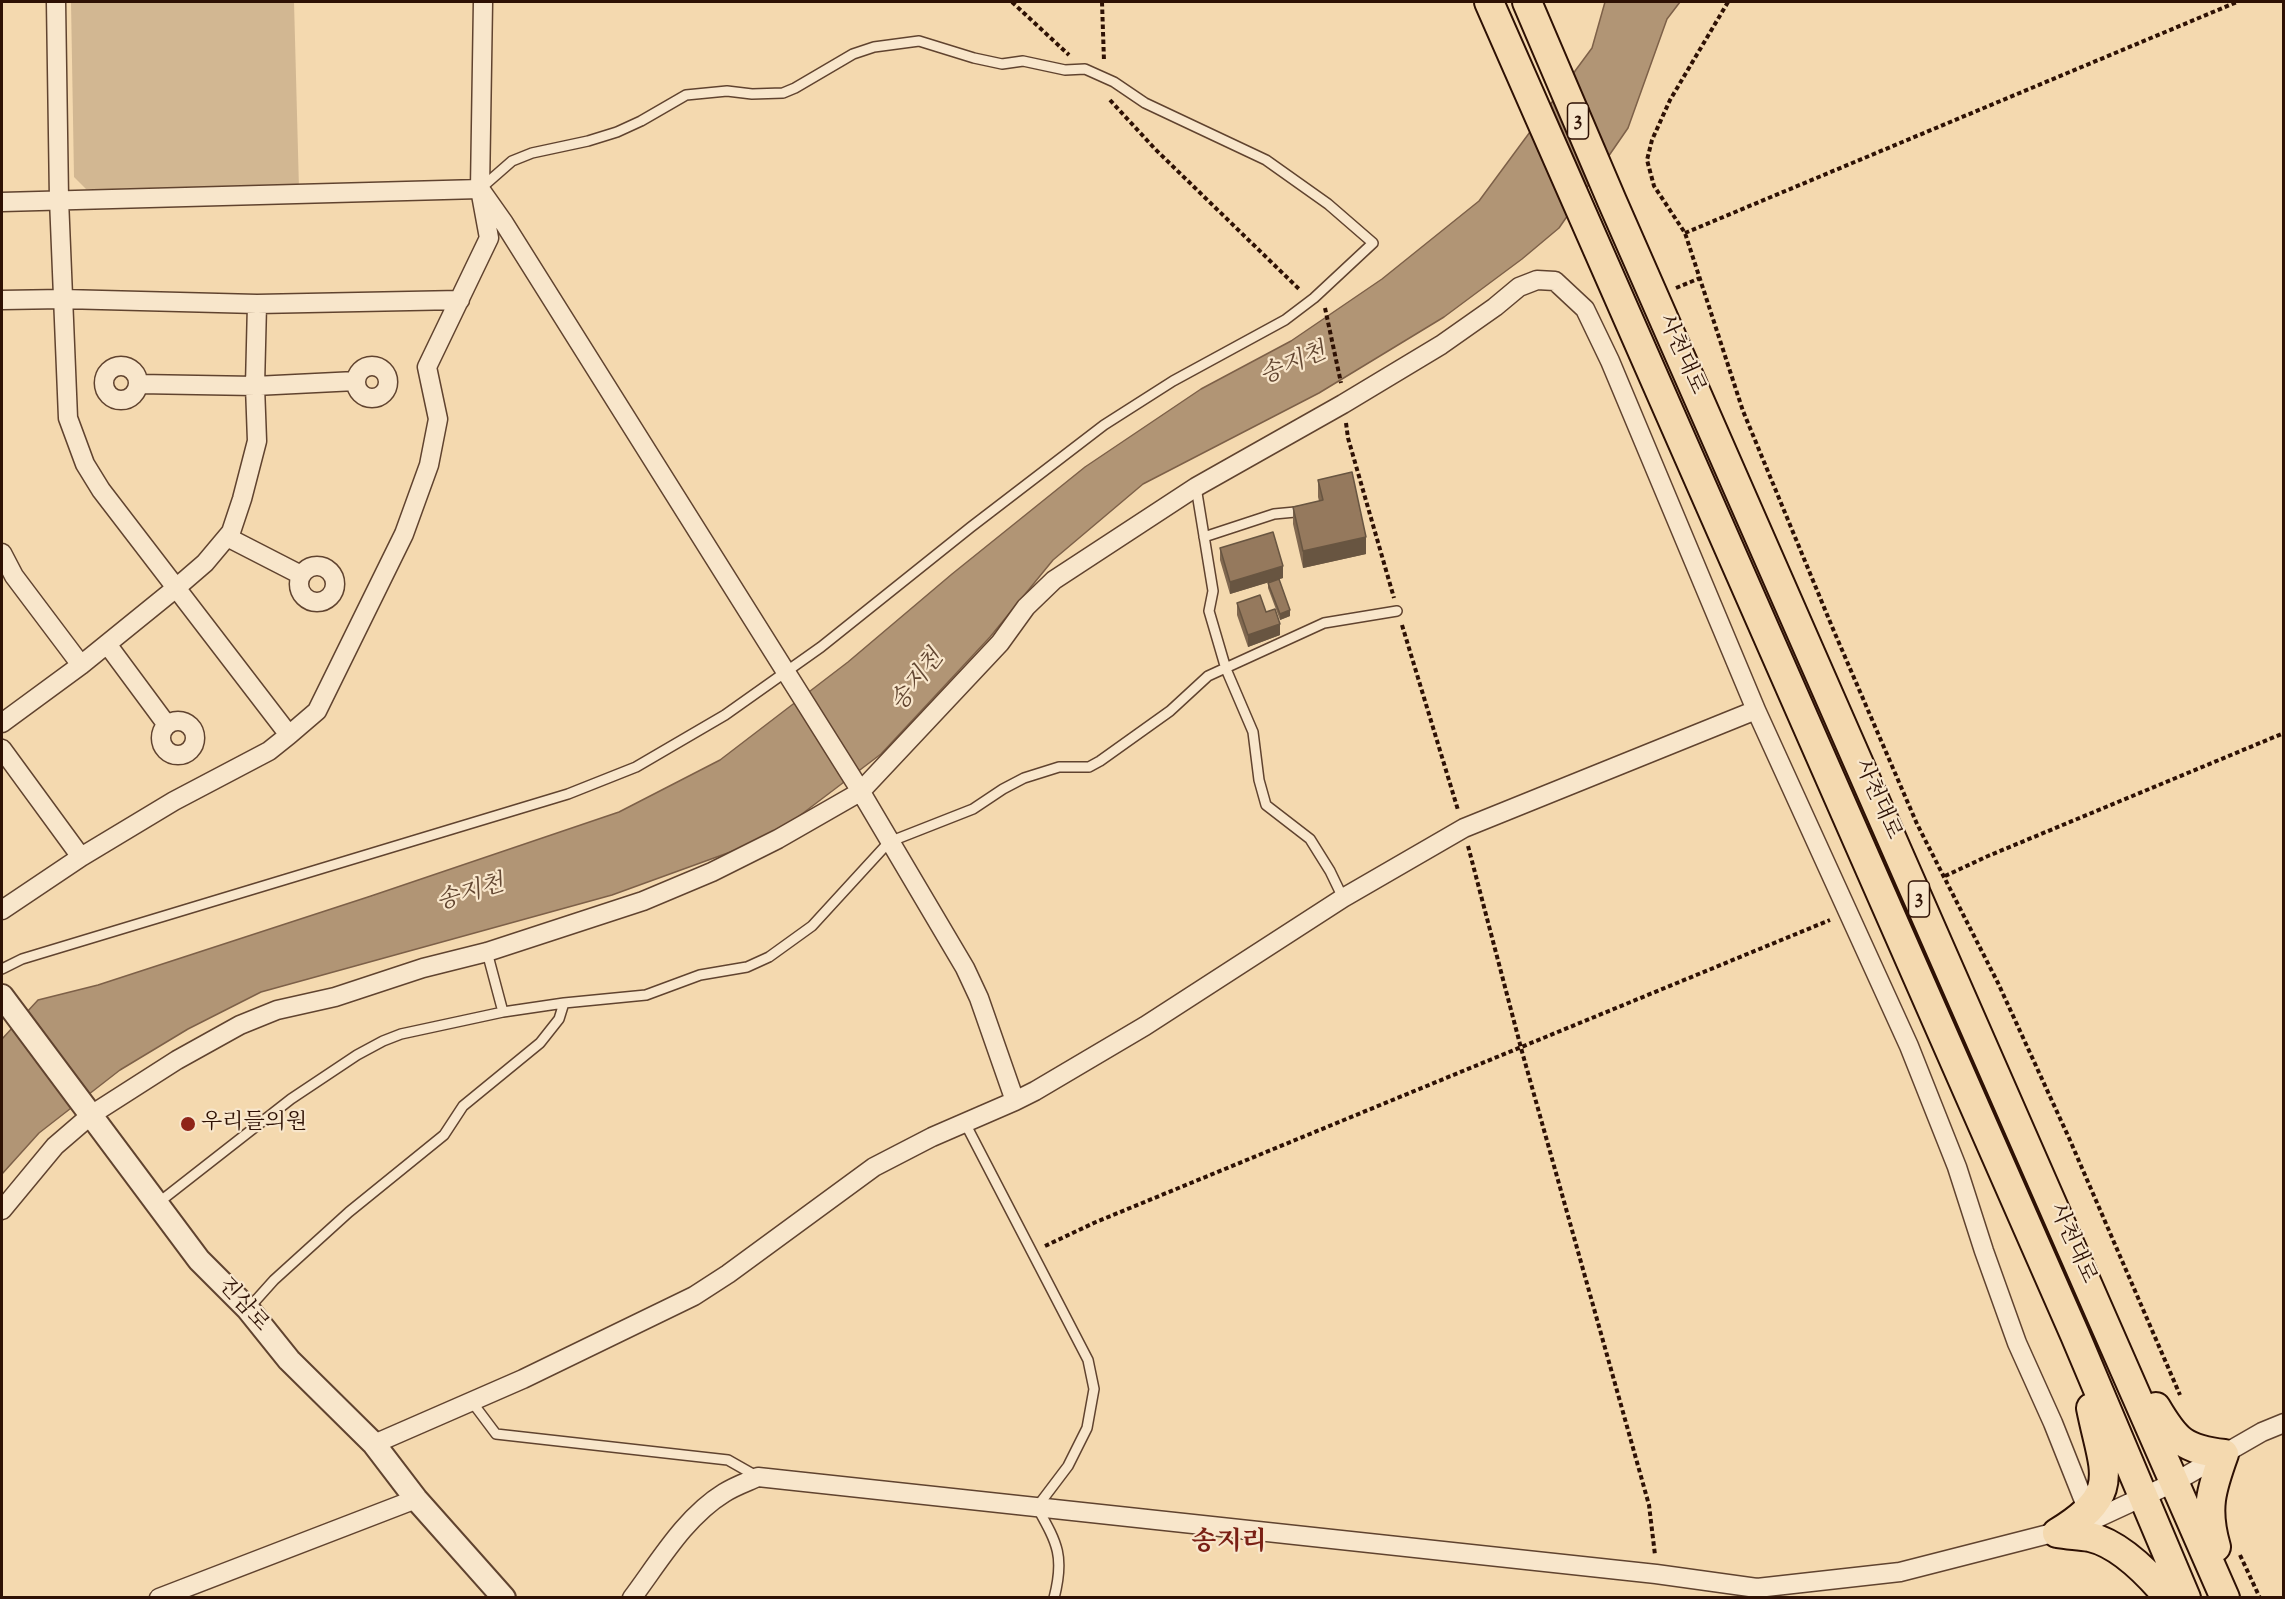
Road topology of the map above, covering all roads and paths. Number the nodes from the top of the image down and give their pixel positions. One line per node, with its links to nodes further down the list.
1 (56, 2): 11 (street)
2 (483, 2): 10 (street)
3 (1012, 2): 9 (path)
4 (1102, 2): 9 (path)
5 (1490, 2): 66 (main road, 사천대로 / 3)
6 (1527, 2): 65 (main road, 사천대로 / 3)
7 (1728, 2): 13 (path)
8 (2237, 2): 13 (path)
9 (1085, 69): 10 (lane); 16 (path); 16 (lane)
10 (480, 189): 11 (street); 19 (street); 37 (street)
11 (59, 200): 12 (street); 17 (street)
12 (2, 202)
13 (1685, 232): 14 (path)
14 (1700, 278): 15 (path); 48 (path)
15 (1676, 288)
16 (1314, 297): 37 (lane)
17 (63, 299): 18 (street); 20 (street); 32 (street)
18 (2, 300)
19 (460, 300): 20 (street); 42 (street)
20 (256, 304): 24 (street)
21 (1324, 308): 25 (path)
22 (356, 381): 24 (street)
23 (139, 384): 24 (street)
24 (255, 386): 28 (street)
25 (1344, 392)
26 (1196, 487): 29 (lane); 38 (street); 44 (street)
27 (1310, 510): 29 (lane)
28 (227, 537): 31 (street); 32 (street)
29 (1204, 537): 36 (lane)
30 (2, 553): 35 (street)
31 (301, 575)
32 (176, 588): 34 (street); 42 (street)
33 (1397, 611): 36 (lane)
34 (107, 644): 35 (street); 40 (street)
35 (81, 665): 39 (street)
36 (1226, 669): 46 (lane); 49 (lane)
37 (791, 680): 44 (street); 53 (lane)
38 (1756, 710): 45 (street); 51 (street)
39 (2, 723)
40 (167, 725)
41 (2283, 733): 48 (path)
42 (289, 735): 47 (street)
43 (2, 749): 47 (street)
44 (858, 787): 46 (street); 52 (street)
45 (1464, 828): 49 (street); 57 (path)
46 (889, 842): 55 (lane); 58 (street)
47 (81, 857): 50 (street)
48 (1945, 876): 68 (path)
49 (1342, 898): 58 (street)
50 (2, 910)
51 (1848, 913): 57 (path); 77 (street)
52 (487, 952): 56 (lane); 59 (street)
53 (2, 969)
54 (2, 996): 59 (street, 진삼로)
55 (564, 1003): 56 (lane); 64 (lane)
56 (503, 1012): 61 (lane)
57 (1521, 1048): 63 (path); 79 (path)
58 (1015, 1101): 60 (street)
59 (89, 1113): 61 (street, 진삼로); 62 (street)
60 (965, 1123): 63 (lane); 67 (street)
61 (158, 1203): 64 (street, 진삼로)
62 (2, 1210)
63 (1032, 1252): 76 (lane)
64 (248, 1309): 70 (street, 진삼로)
65 (2105, 1322): 71 (main road); 73 (main road, 사천대로 / 3)
66 (2075, 1335): 74 (main road, 사천대로 / 3); 77 (main road)
67 (472, 1402): 70 (street); 72 (lane)
68 (2186, 1404)
69 (2283, 1423): 71 (street)
70 (374, 1444): 75 (street, 진삼로)
71 (2224, 1454): 73 (street); 87 (main road)
72 (758, 1477): 76 (street); 82 (street)
73 (2175, 1482): 74 (street); 86 (main road, 사천대로 / 3)
74 (2143, 1498): 78 (street); 85 (main road, 사천대로 / 3)
75 (416, 1499): 80 (street); 81 (street, 진삼로)
76 (1037, 1507): 79 (street); 83 (lane)
77 (2088, 1511): 78 (main road)
78 (2057, 1533): 79 (street); 84 (main road)
79 (1656, 1574)
80 (159, 1598)
81 (504, 1598)
82 (632, 1598)
83 (1054, 1598)
84 (2169, 1598)
85 (2186, 1598)
86 (2225, 1598)
87 (2231, 1598)

